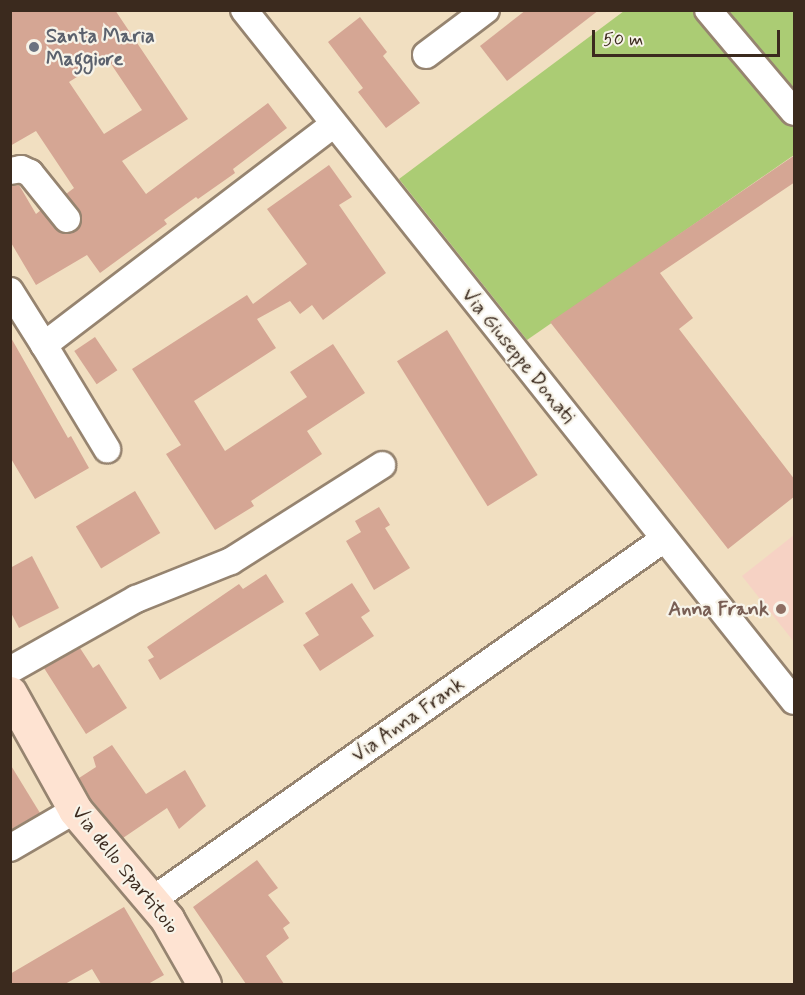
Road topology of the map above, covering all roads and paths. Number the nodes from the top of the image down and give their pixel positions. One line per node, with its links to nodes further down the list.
1 (244, 10): 6 (street, Via Giuseppe Donati)
2 (486, 10): 4 (street)
3 (708, 10): 5 (street)
4 (426, 55)
5 (795, 112)
6 (333, 125): 10 (street); 13 (street, Via Giuseppe Donati)
7 (10, 171): 8 (street)
8 (67, 219)
9 (10, 291): 10 (street)
10 (44, 345): 11 (street)
11 (107, 448)
12 (382, 465): 14 (street)
13 (664, 539): 16 (street, Via Giuseppe Donati); 20 (street, Via Anna Frank)
14 (10, 670)
15 (10, 693): 17 (main road, Via dello Spartitoio)
16 (795, 701)
17 (19, 733): 18 (main road, Via dello Spartitoio)
18 (75, 810): 19 (street); 20 (main road, Via dello Spartitoio)
19 (10, 848)
20 (151, 901): 21 (main road, Via dello Spartitoio)
21 (204, 984)

